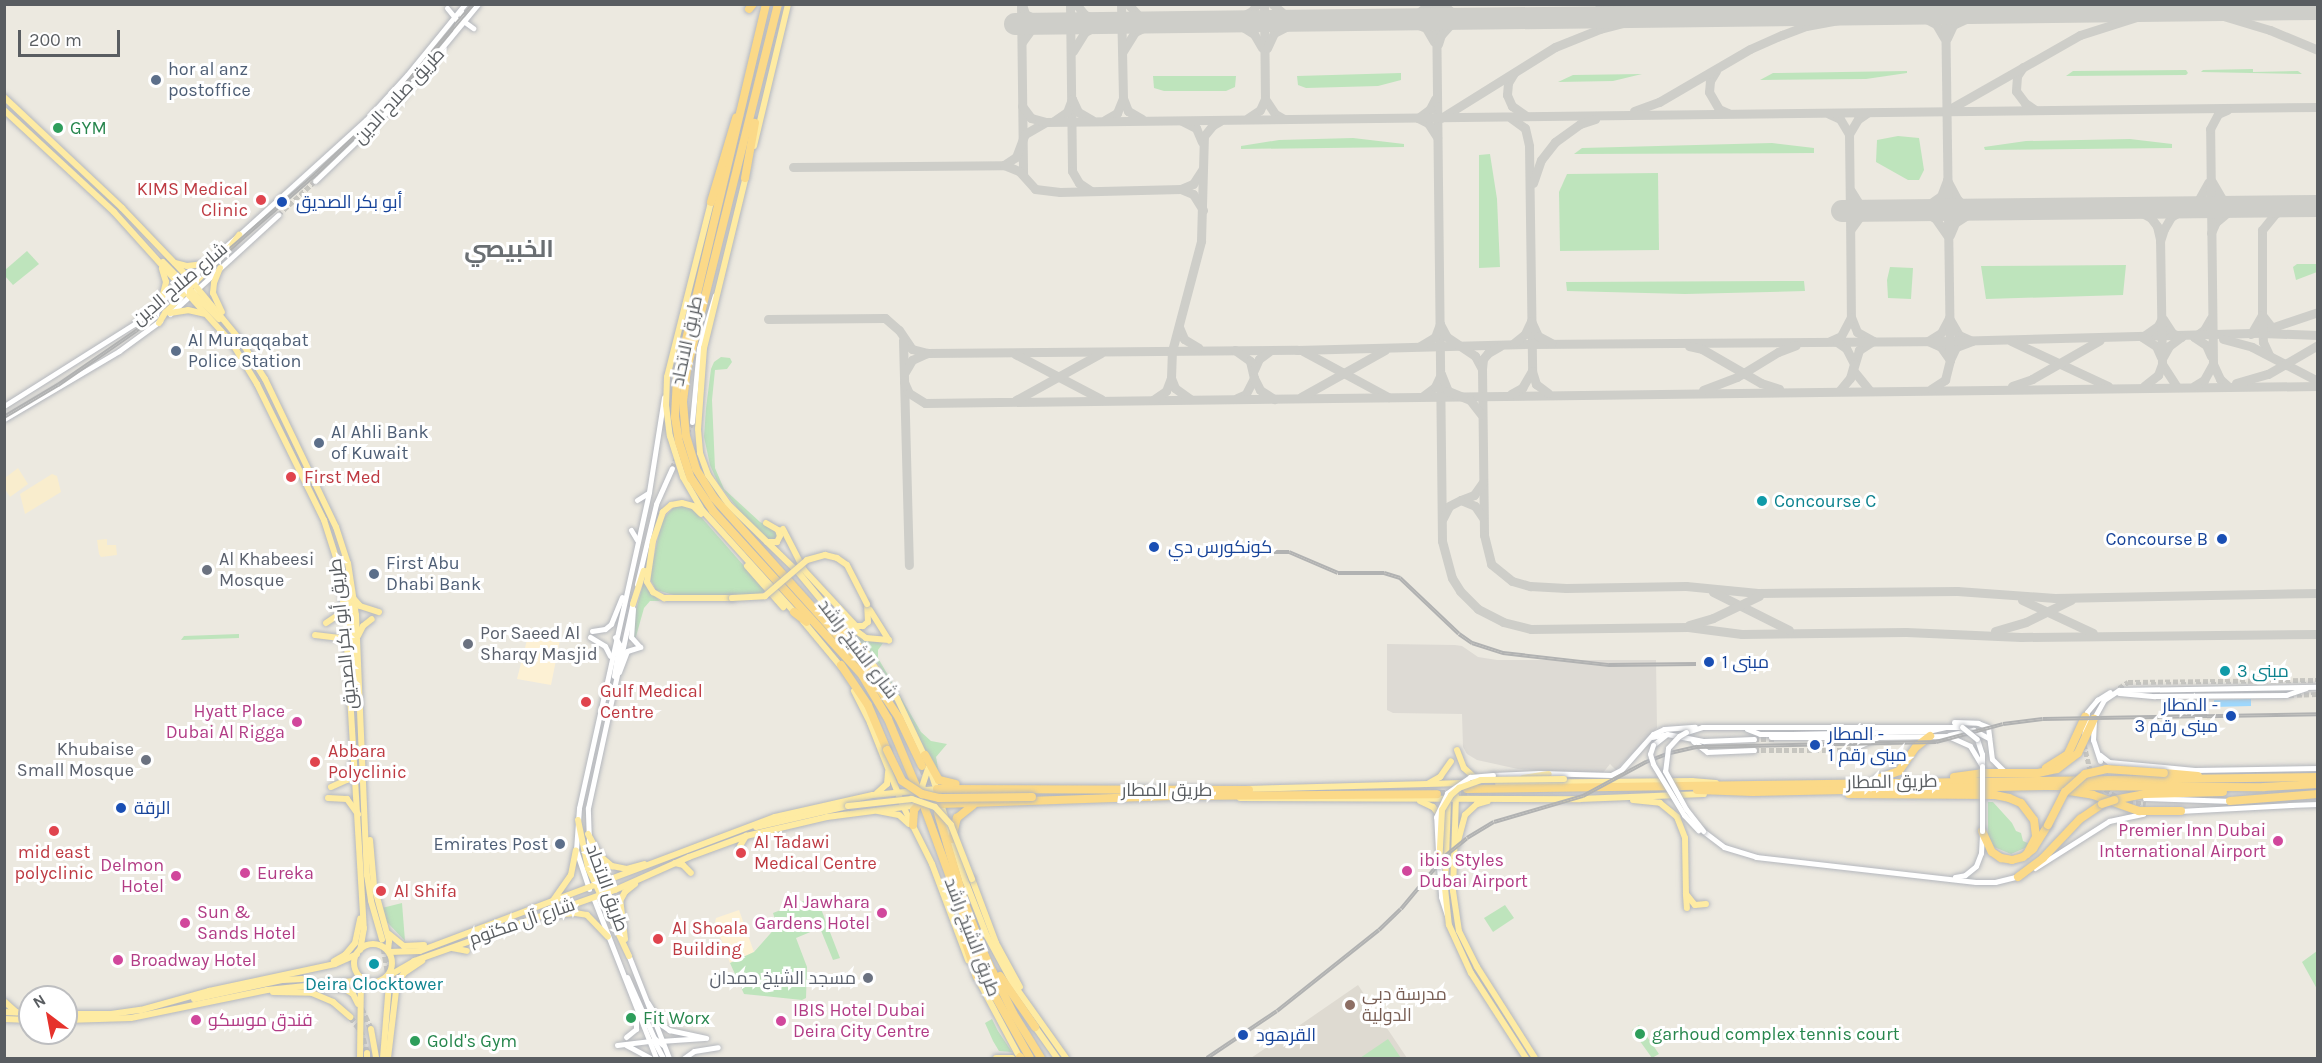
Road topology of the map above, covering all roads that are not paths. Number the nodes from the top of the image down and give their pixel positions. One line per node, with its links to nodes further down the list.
1 (478, 4): 8 (main road, طريق صلاح الدين)
2 (766, 4): 14 (highway, طريق الاتحاد)
3 (778, 4): 11 (highway, طريق الاتحاد)
4 (788, 4): 16 (main road, طريق الاتحاد)
5 (463, 7): 7 (main road, شارع صلاح الدين); 8 (main road)
6 (447, 8): 7 (main road)
7 (455, 17): 10 (main road); 22 (main road, شارع صلاح الدين)
8 (465, 23): 9 (main road); 10 (main road, طريق صلاح الدين)
9 (473, 28)
10 (431, 63): 17 (main road, طريق صلاح الدين)
11 (757, 95): 16 (highway); 55 (highway, طريق الاتحاد)
12 (4, 97): 15 (main road, طريق أبو بكر الصديق)
13 (7, 112): 15 (main road); 18 (main road, طريق أبو بكر الصديق)
14 (741, 112): 19 (highway); 70 (highway, طريق الاتحاد)
15 (32, 120): 20 (main road, طريق أبو بكر الصديق)
16 (745, 178): 30 (main road, طريق الاتحاد)
17 (315, 181)
18 (103, 201): 20 (main road); 23 (main road, طريق أبو بكر الصديق)
19 (711, 202): 36 (main road)
20 (128, 214): 25 (main road, طريق أبو بكر الصديق)
21 (278, 215): 27 (main road, شارع صلاح الدين)
22 (239, 235): 26 (main road, شارع صلاح الدين); 29 (main road)
23 (146, 248): 24 (main road, طريق أبو بكر الصديق); 28 (main road)
24 (157, 260): 28 (main road, طريق أبو بكر الصديق); 31 (main road)
25 (173, 262): 26 (main road); 28 (main road, طريق أبو بكر الصديق)
26 (204, 264): 28 (main road, شارع صلاح الدين)
27 (220, 268): 29 (main road, شارع صلاح الدين); 35 (main road)
28 (183, 282): 29 (main road, طريق أبو بكر الصديق); 29 (main road, طريق أبو بكر الصديق); 31 (main road, شارع صلاح الدين)
29 (192, 290): 32 (main road, شارع صلاح الدين); 33 (main road, طريق أبو بكر الصديق); 34 (main road); 35 (main road)
30 (715, 295): 39 (main road, طريق الاتحاد); 49 (main road, شارع الشيخ راشد)
31 (161, 302): 37 (main road, شارع صلاح الدين)
32 (170, 313): 33 (main road); 34 (main road, شارع صلاح الدين)
33 (207, 314): 52 (main road, طريق أبو بكر الصديق)
34 (159, 323): 38 (main road, شارع صلاح الدين)
35 (230, 327): 54 (main road, طريق أبو بكر الصديق)
36 (665, 389): 41 (main road, طريق الاتحاد); 44 (main road)
37 (4, 406)
38 (4, 420)
39 (692, 422)
40 (672, 468): 58 (main road, طريق الاتحاد)
41 (649, 492): 42 (main road); 47 (main road, طريق الاتحاد)
42 (637, 500)
43 (765, 523): 49 (main road)
44 (716, 528): 48 (main road); 50 (main road)
45 (783, 529): 57 (main road)
46 (631, 530): 47 (main road)
47 (638, 540): 51 (main road, طريق الاتحاد)
48 (653, 541): 57 (main road, bridge); 58 (main road)
49 (766, 542): 53 (main road, شارع الشيخ راشد)
50 (735, 549): 59 (main road); 61 (main road)
51 (632, 567): 68 (main road, طريق الاتحاد); 72 (main road)
52 (341, 575): 56 (main road, طريق أبو بكر الصديق); 65 (main road)
53 (816, 593): 57 (main road); 71 (main road, شارع الشيخ راشد)
54 (353, 594): 60 (main road); 65 (main road, طريق أبو بكر الصديق)
55 (805, 598): 71 (highway); 104 (highway, طريق الاتحاد)
56 (344, 599): 62 (main road, طريق أبو بكر الصديق); 64 (main road)
57 (867, 604)
58 (632, 605): 68 (main road, طريق الاتحاد); 74 (main road)
59 (783, 607)
60 (379, 612)
61 (794, 612): 70 (highway); 73 (main road)
62 (346, 619): 69 (main road, طريق أبو بكر الصديق); 75 (main road)
63 (372, 620): 67 (main road)
64 (326, 623)
65 (357, 623): 67 (main road, طريق أبو بكر الصديق)
66 (315, 635): 69 (main road)
67 (357, 636): 75 (main road, طريق أبو بكر الصديق)
68 (618, 642): 72 (main road, طريق الاتحاد); 74 (main road)
69 (348, 647): 97 (main road, طريق أبو بكر الصديق)
70 (837, 648): 127 (highway, طريق الاتحاد)
71 (866, 654): 104 (main road, شارع الشيخ راشد)
72 (610, 658): 168 (main road, طريق الاتحاد)
73 (841, 665): 107 (main road); 149 (highway, bridge)
74 (615, 678): 173 (main road, طريق الاتحاد)
75 (359, 681): 103 (main road, طريق أبو بكر الصديق)
76 (2318, 687): 78 (main road)
77 (2113, 692): 79 (main road)
78 (2096, 714): 99 (main road); 111 (highway)
79 (2085, 717): 95 (main road); 111 (highway)
80 (1923, 725): 81 (main road); 82 (main road); 92 (main road)
81 (1950, 725): 86 (main road); 108 (main road, bridge)
82 (1849, 726): 84 (main road); 85 (main road)
83 (1702, 727): 84 (main road); 102 (main road); 172 (main road, bridge)
84 (1744, 727): 88 (main road)
85 (1839, 732): 86 (main road); 88 (main road)
86 (1870, 732): 88 (main road)
87 (1667, 734): 96 (main road); 102 (main road); 172 (main road, bridge)
88 (1760, 734)
89 (1930, 736): 90 (main road); 91 (main road); 121 (highway)
90 (1942, 736): 92 (main road); 108 (main road)
91 (1878, 737): 94 (main road); 98 (main road)
92 (1989, 738): 110 (main road)
93 (1754, 739): 96 (main road)
94 (1854, 739)
95 (2084, 739)
96 (1693, 740): 101 (main road)
97 (354, 747): 126 (main road); 167 (main road, طريق أبو بكر الصديق)
98 (1856, 747)
99 (2095, 749): 106 (main road); 109 (main road)
100 (1456, 750): 115 (main road)
101 (1754, 750)
102 (1634, 752): 112 (main road)
103 (363, 760): 202 (main road, طريق أبو بكر الصديق); 205 (main road, طريق أبو بكر الصديق)
104 (925, 761): 127 (main road); 129 (highway, طريق الاتحاد); 136 (main road, شارع الشيخ راشد)
105 (1451, 761): 122 (main road)
106 (2100, 761)
107 (886, 763): 135 (main road); 142 (main road)
108 (1982, 766): 171 (main road, bridge)
109 (2318, 768)
110 (2005, 772): 111 (highway); 120 (highway)
111 (2018, 772)
112 (1549, 774): 115 (main road)
113 (2318, 777): 116 (highway, طريق المطار)
114 (1379, 780): 125 (main road)
115 (1491, 780): 119 (main road); 133 (main road); 184 (main road, bridge)
116 (2247, 780): 120 (highway, طريق المطار); 181 (highway, bridge)
117 (1189, 781): 132 (highway)
118 (1090, 782): 131 (highway)
119 (1632, 782): 123 (main road); 184 (main road, bridge)
120 (1909, 782): 121 (highway, طريق المطار)
121 (1849, 783): 123 (highway, طريق المطار)
122 (1425, 784): 125 (main road); 133 (main road)
123 (1720, 784): 133 (highway, طريق المطار)
124 (2318, 784): 130 (highway, طريق المطار)
125 (1387, 785): 140 (main road)
126 (331, 787)
127 (918, 787): 135 (main road, طريق المطار); 136 (main road, طريق المطار); 148 (main road)
128 (2011, 787): 130 (highway, طريق المطار); 134 (highway, طريق المطار); 165 (highway)
129 (975, 788): 136 (highway, طريق المطار); 137 (highway, طريق المطار)
130 (2264, 788): 186 (highway, bridge)
131 (1082, 790): 132 (highway, طريق المطار); 137 (highway, طريق المطار)
132 (1196, 790): 140 (highway, طريق المطار)
133 (1461, 790): 139 (highway, طريق المطار); 145 (main road); 145 (main road); 146 (main road); 180 (main road)
134 (1818, 790): 139 (highway, طريق المطار); 181 (highway)
135 (896, 791): 142 (main road, شارع آل مكتوم); 148 (main road); 160 (main road); 161 (main road)
136 (938, 791): 137 (highway); 155 (highway); 163 (highway)
137 (1001, 791)
138 (1437, 792): 140 (highway, طريق المطار)
139 (1740, 792): 143 (main road)
140 (1234, 794): 149 (highway, طريق المطار); 150 (main road)
141 (2318, 794): 153 (highway)
142 (873, 795): 170 (main road, شارع آل مكتوم)
143 (1615, 797): 146 (main road); 192 (main road)
144 (327, 798): 167 (main road)
145 (1448, 798): 147 (main road); 162 (main road)
146 (1512, 798): 180 (main road)
147 (1407, 799): 151 (main road); 178 (main road)
148 (910, 800): 160 (main road); 163 (main road)
149 (1081, 800): 154 (highway, طريق المطار)
150 (1329, 800): 151 (main road); 157 (main road)
151 (1380, 800): 158 (main road)
152 (2145, 801): 153 (main road)
153 (2230, 801): 159 (main road)
154 (978, 803): 155 (highway, طريق المطار); 175 (highway)
155 (941, 804): 163 (main road, طريق المطار); 175 (main road)
156 (2318, 804): 159 (main road)
157 (1335, 805)
158 (1372, 805)
159 (2292, 805): 165 (main road)
160 (903, 806): 161 (main road, شارع آل مكتوم); 163 (main road, طريق المطار); 169 (main road)
161 (889, 807): 164 (main road, شارع آل مكتوم)
162 (1448, 807): 178 (main road); 180 (main road)
163 (921, 808): 169 (highway); 201 (highway); 222 (highway, طريق الشيخ راشد)
164 (874, 809): 174 (main road, شارع آل مكتوم); 176 (main road)
165 (2181, 811): 186 (main road)
166 (938, 813): 214 (highway, طريق الشيخ راشد)
167 (359, 816): 194 (main road, طريق أبو بكر الصديق)
168 (578, 820): 179 (main road, طريق الاتحاد); 190 (main road)
169 (913, 825): 176 (main road)
170 (747, 828): 182 (main road, شارع آل مكتوم); 234 (main road, bridge)
171 (1982, 831): 181 (highway); 187 (main road)
172 (1702, 832): 187 (main road)
173 (588, 834): 182 (main road); 189 (main road, طريق الاتحاد)
174 (746, 836): 177 (main road); 183 (main road, شارع آل مكتوم)
175 (952, 839): 234 (main road)
176 (922, 841): 218 (main road)
177 (740, 846)
178 (1446, 846): 199 (main road)
179 (576, 850): 190 (main road, طريق الاتحاد); 195 (main road)
180 (1454, 851): 257 (main road)
181 (2027, 854)
182 (654, 863): 189 (main road, شارع آل مكتوم)
183 (675, 863): 185 (main road); 188 (main road, شارع آل مكتوم)
184 (1439, 866): 199 (main road)
185 (691, 873)
186 (2018, 877): 187 (main road)
187 (1944, 878)
188 (640, 879): 191 (main road, شارع آل مكتوم); 206 (main road)
189 (604, 884): 190 (main road, شارع آل مكتوم); 191 (main road, طريق الاتحاد)
190 (593, 888): 193 (main road); 195 (main road, شارع آل مكتوم)
191 (608, 892): 193 (main road, شارع آل مكتوم); 206 (main road, طريق الاتحاد)
192 (1686, 894): 196 (main road); 197 (main road)
193 (596, 896): 198 (main road, شارع آل مكتوم); 204 (main road, طريق الاتحاد); 213 (main road)
194 (363, 904): 211 (main road, طريق أبو بكر الصديق); 215 (main road)
195 (551, 904): 207 (main road, شارع آل مكتوم)
196 (1706, 904)
197 (1687, 908)
198 (543, 915): 200 (main road, شارع آل مكتوم); 204 (main road)
199 (1447, 916): 256 (main road)
200 (530, 920): 203 (main road); 208 (main road, شارع آل مكتوم)
201 (959, 922): 218 (highway); 222 (highway)
202 (383, 925): 207 (main road); 209 (main road, طريق أبو بكر الصديق)
203 (524, 929)
204 (608, 938): 216 (main road, طريق الاتحاد)
205 (382, 939)
206 (625, 939): 213 (main road, طريق الاتحاد)
207 (451, 940): 209 (main road, شارع آل مكتوم)
208 (452, 947): 210 (main road); 212 (main road, شارع آل مكتوم)
209 (388, 951): 211 (main road); 220 (main road)
210 (467, 951)
211 (358, 952): 215 (main road); 217 (main road)
212 (438, 953): 220 (main road, شارع آل مكتوم); 245 (main road)
213 (629, 956): 226 (main road, طريق الاتحاد)
214 (985, 956): 234 (highway); 253 (highway, طريق الشيخ راشد)
215 (309, 970): 225 (main road)
216 (622, 970): 227 (main road, طريق الاتحاد); 237 (main road)
217 (360, 977): 220 (main road); 221 (main road); 228 (main road)
218 (976, 977): 241 (main road)
219 (302, 979): 225 (main road)
220 (387, 981): 244 (main road)
221 (310, 985): 223 (main road); 228 (main road)
222 (990, 987): 252 (highway, طريق الشيخ راشد)
223 (240, 995): 232 (main road); 233 (main road)
224 (5, 1002): 230 (main road)
225 (173, 1002): 231 (main road)
226 (647, 1002): 237 (main road, طريق الاتحاد); 237 (main road)
227 (636, 1006): 236 (main road); 237 (main road, طريق الاتحاد)
228 (360, 1009): 242 (main road)
229 (4, 1012): 230 (main road)
230 (17, 1012)
231 (78, 1014)
232 (350, 1017)
233 (78, 1020)
234 (1037, 1023): 254 (main road); 255 (main road)
235 (371, 1029): 243 (main road)
236 (626, 1037)
237 (655, 1041): 238 (main road); 247 (main road, طريق الاتحاد); 248 (main road); 249 (main road, طريق الاتحاد)
238 (617, 1045)
239 (627, 1046): 246 (main road)
240 (718, 1047): 250 (main road)
241 (1018, 1058): 251 (main road)
242 (358, 1059)
243 (376, 1059)
244 (383, 1059)
245 (388, 1059)
246 (650, 1059)
247 (656, 1059)
248 (663, 1059)
249 (669, 1059)
250 (684, 1059)
251 (996, 1059)
252 (1030, 1059)
253 (1041, 1059)
254 (1057, 1059)
255 (1066, 1059)
256 (1526, 1059)
257 (1535, 1059)

